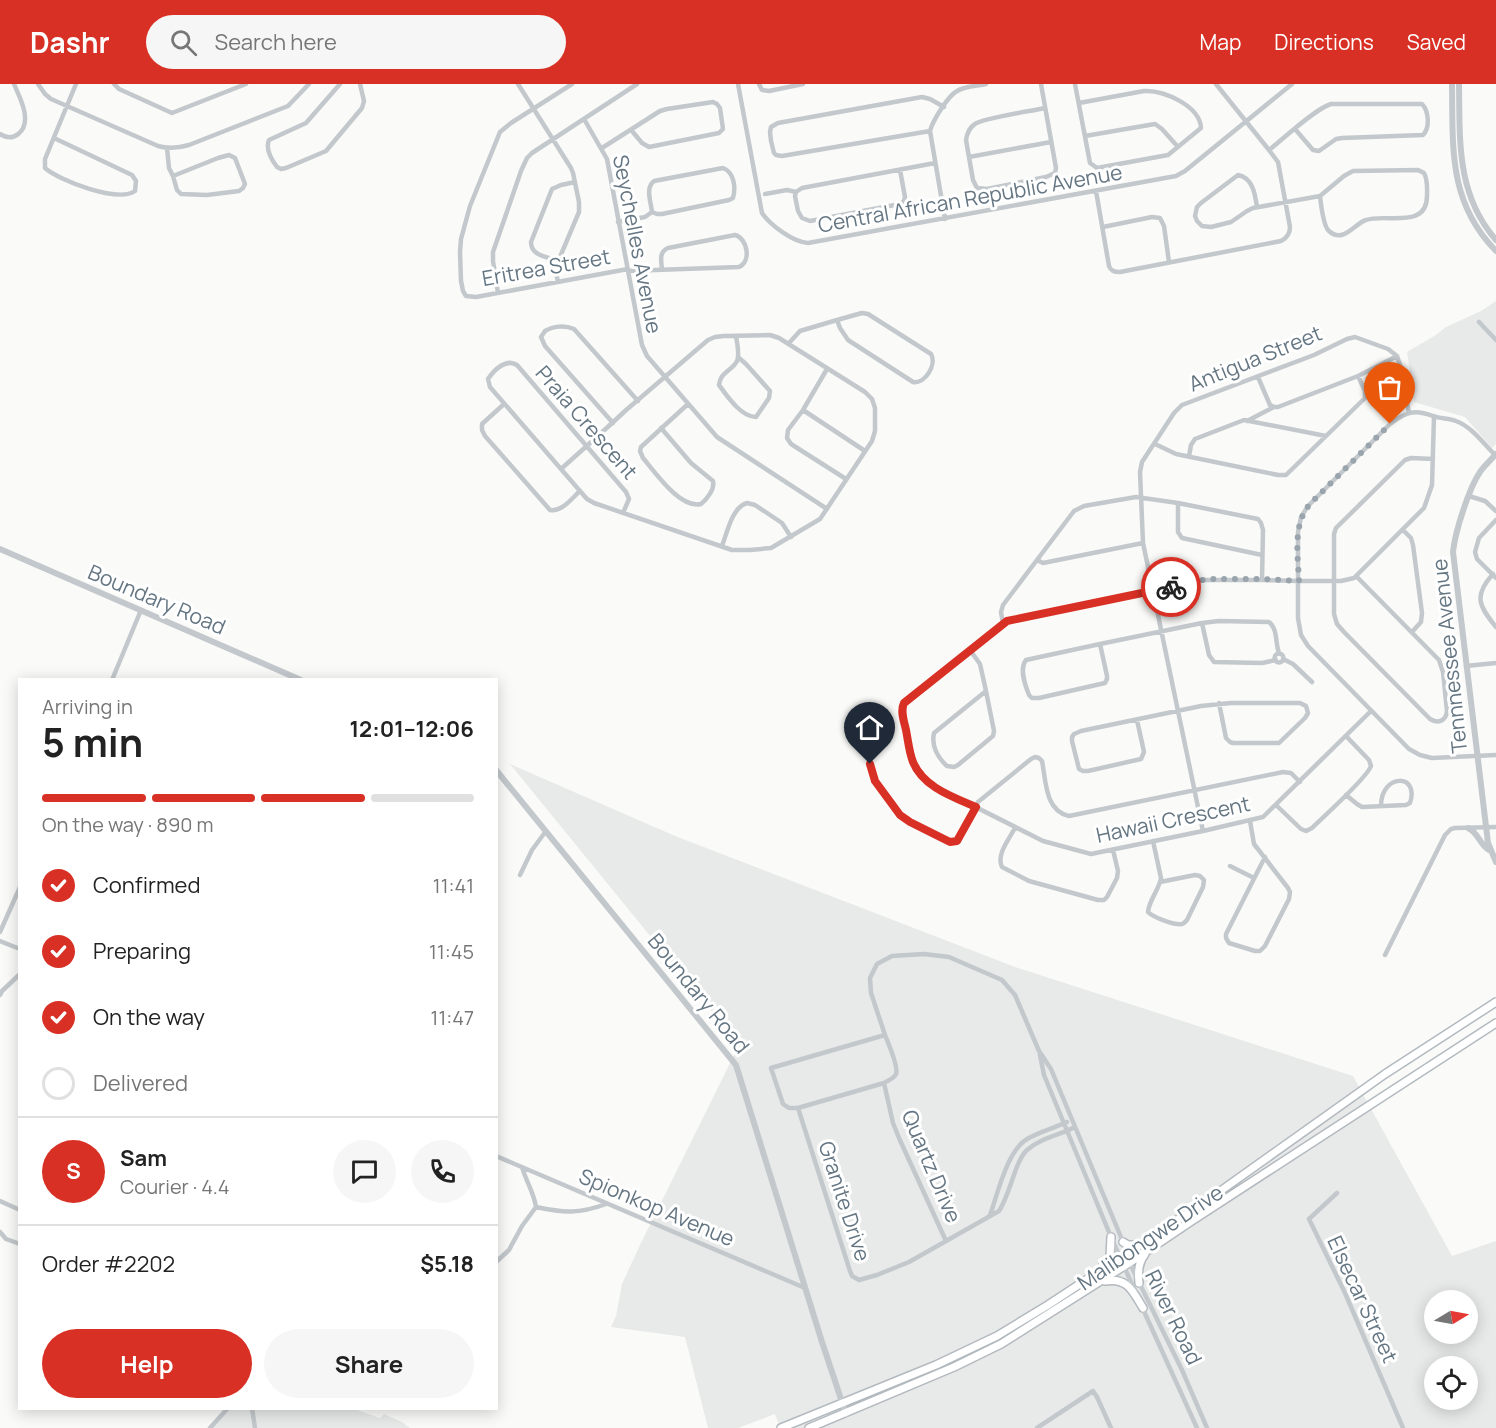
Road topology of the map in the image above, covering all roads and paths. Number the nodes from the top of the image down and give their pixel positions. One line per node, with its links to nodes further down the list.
1 (14, 84): 32 (street)
2 (38, 84): 23 (street)
3 (76, 84): 23 (street)
4 (114, 84): 5 (street)
5 (246, 84)
6 (309, 84): 38 (street)
7 (340, 84): 8 (street)
8 (360, 84)
9 (518, 84): 26 (street)
10 (572, 84): 26 (street)
11 (637, 84): 27 (street)
12 (738, 84): 53 (street, Central African Republic Avenue)
13 (759, 84): 14 (street)
14 (803, 84)
15 (986, 84): 24 (street)
16 (1041, 84): 25 (street)
17 (1075, 84): 22 (street)
18 (1216, 84): 28 (street)
19 (1292, 84): 28 (street, Central African Republic Avenue)
20 (1452, 84): 57 (street)
21 (1459, 84): 56 (street)
22 (1079, 103): 33 (street); 37 (street)
23 (67, 106): 34 (street); 38 (street)
24 (944, 107): 31 (street); 31 (street)
25 (1045, 108): 36 (street); 41 (street)
26 (533, 109): 35 (street); 63 (street, Eritrea Street)
27 (584, 119): 35 (street); 39 (street, Seychelles Avenue)
28 (1246, 121): 40 (street); 47 (street, Central African Republic Avenue)
29 (1295, 129): 29 (street); 40 (street)
30 (632, 130): 30 (street); 39 (street)
31 (930, 131): 42 (street)
32 (0, 134)
33 (1085, 136): 37 (street); 37 (street)
34 (54, 138): 34 (street)
35 (552, 139): 45 (street); 63 (street)
36 (1051, 142): 41 (street); 41 (street)
37 (1178, 147)
38 (167, 148): 44 (street)
39 (602, 148): 54 (street, Seychelles Avenue)
40 (1269, 150): 50 (street)
41 (969, 157)
42 (935, 164): 43 (street); 53 (street)
43 (900, 170): 46 (street); 46 (street)
44 (173, 176): 44 (street)
45 (575, 182): 58 (street); 58 (street)
46 (796, 192): 48 (street)
47 (1096, 192): 53 (street, Central African Republic Avenue); 55 (street)
48 (765, 194)
49 (1320, 196): 49 (street); 50 (street)
50 (1286, 202): 51 (street); 59 (street)
51 (1257, 207): 51 (street)
52 (652, 212): 52 (street); 54 (street)
53 (945, 219)
54 (618, 222): 61 (street, Seychelles Avenue)
55 (1103, 227): 59 (street); 59 (street)
56 (1496, 240)
57 (1496, 252)
58 (559, 261): 62 (street)
59 (1169, 262)
60 (662, 269): 60 (street, Eritrea Street); 61 (street, Eritrea Street)
61 (628, 270): 62 (street, Eritrea Street); 74 (street, Seychelles Avenue)
62 (558, 282): 63 (street, Eritrea Street)
63 (498, 293)
64 (837, 320): 64 (street); 68 (street)
65 (1479, 322): 67 (street)
66 (736, 336): 68 (street); 70 (street); 74 (street)
67 (1496, 340)
68 (789, 343): 71 (street)
69 (1396, 356): 72 (street, Antigua Street); 73 (street); 80 (street)
70 (738, 357): 70 (street)
71 (827, 369): 79 (street); 88 (street)
72 (1258, 376): 78 (street); 86 (street, Antigua Street)
73 (1358, 376): 78 (street); 85 (street)
74 (665, 378): 75 (street); 77 (street, Seychelles Avenue)
75 (638, 401): 83 (street); 83 (street)
76 (504, 404): 87 (street, Praia Crescent); 92 (street); 94 (street)
77 (688, 404): 84 (street); 98 (street, Seychelles Avenue)
78 (1274, 407): 82 (street)
79 (803, 410): 88 (street); 93 (street)
80 (1409, 413): 81 (street); 113 (street)
81 (1434, 416): 89 (street); 91 (street)
82 (1247, 421): 85 (street); 90 (street)
83 (613, 423): 87 (street)
84 (662, 428): 84 (street)
85 (1326, 436): 90 (street)
86 (1155, 444): 90 (street); 96 (street, Antigua Street)
87 (586, 446): 92 (street); 100 (street, Praia Crescent)
88 (865, 451): 93 (street)
89 (1496, 454): 95 (street, Tennnessee Avenue)
90 (1189, 456)
91 (1433, 459): 102 (street); 112 (street)
92 (561, 469): 94 (street)
93 (846, 479): 98 (street)
94 (580, 491): 100 (street)
95 (1469, 496): 99 (street); 127 (street, Tennnessee Avenue)
96 (1141, 498): 97 (street); 104 (street, Antigua Street); 108 (street)
97 (1178, 503): 107 (street); 107 (street)
98 (827, 510): 103 (street)
99 (1496, 511)
100 (623, 513): 105 (street)
101 (1496, 520): 109 (street)
102 (1403, 530): 110 (street); 120 (street)
103 (792, 537): 105 (street); 105 (street)
104 (1143, 543): 108 (street); 114 (street, Antigua Street)
105 (722, 546)
106 (0, 549): 115 (street, Boundary Road)
107 (1262, 555): 111 (street)
108 (1037, 561): 117 (street)
109 (1494, 576): 118 (street)
110 (1357, 577): 112 (street, Hawaii Crescent); 120 (street)
111 (1262, 579): 113 (street, Hawaii Crescent); 114 (street, Hawaii Crescent)
112 (1334, 580): 113 (street, Hawaii Crescent); 120 (street)
113 (1299, 581): 134 (street)
114 (1153, 590): 117 (street, Hawaii Crescent); 119 (street, Antigua Street)
115 (141, 610): 128 (street); 129 (street, Boundary Road)
116 (1202, 623): 119 (street); 123 (street); 125 (street)
117 (1003, 624): 122 (street, Hawaii Crescent)
118 (1496, 627)
119 (1161, 631): 121 (street); 133 (street, Antigua Street)
120 (1412, 632)
121 (1100, 644): 121 (street)
122 (970, 650): 131 (street); 146 (street, Hawaii Crescent)
123 (1279, 653): 124 (street); 125 (street)
124 (1283, 659): 125 (street); 130 (street)
125 (1276, 660)
126 (1496, 663): 127 (street)
127 (1466, 666): 139 (street, Tennnessee Avenue)
128 (113, 678)
129 (296, 678)
130 (1312, 682)
131 (986, 691): 131 (street)
132 (1219, 703): 132 (street); 133 (street)
133 (1178, 710): 135 (street); 142 (street, Antigua Street)
134 (1371, 711): 136 (street, Hawaii Crescent); 139 (street)
135 (1137, 720): 135 (street)
136 (1346, 736): 141 (street, Hawaii Crescent); 143 (street)
137 (867, 752): 146 (street)
138 (1496, 755): 139 (street)
139 (1477, 756): 148 (street, Tennnessee Avenue)
140 (498, 772): 152 (street, Boundary Road)
141 (1300, 782): 142 (street); 144 (street, Hawaii Crescent)
142 (1194, 790): 146 (street); 153 (street, Antigua Street)
143 (1346, 795): 144 (street); 145 (street)
144 (1276, 805): 147 (street, Hawaii Crescent)
145 (1381, 806): 145 (street)
146 (976, 807): 150 (street, Hawaii Crescent)
147 (1250, 821): 153 (street, Hawaii Crescent); 157 (street)
148 (1485, 827): 149 (street); 151 (street); 156 (street, Tennnessee Avenue)
149 (1496, 827)
150 (1015, 828): 155 (street, Hawaii Crescent); 155 (street)
151 (1468, 828): 156 (street); 167 (street)
152 (546, 831): 160 (street); 201 (street, Boundary Road)
153 (1203, 831): 154 (street, Hawaii Crescent)
154 (1153, 841): 155 (street, Hawaii Crescent); 162 (street)
155 (1113, 850)
156 (1490, 850): 158 (street, Tennnessee Avenue)
157 (1265, 857): 161 (street); 161 (street)
158 (1496, 862)
159 (1230, 866): 161 (street)
160 (520, 875)
161 (1254, 878)
162 (1160, 882): 162 (street)
163 (18, 891): 164 (street)
164 (0, 932)
165 (0, 941): 166 (street)
166 (18, 948)
167 (1385, 955)
168 (18, 976): 169 (street)
169 (0, 995)
170 (1496, 1002): 193 (main road, Malibongwe Drive)
171 (1496, 1023): 194 (main road, Malibongwe Drive)
172 (885, 1035): 173 (street); 174 (street); 175 (street)
173 (1040, 1051): 176 (street, River Road); 177 (street, River Road)
174 (884, 1083): 175 (street); 190 (street, Quartz Drive)
175 (798, 1108): 190 (street, Granite Drive)
176 (1072, 1120): 177 (street); 178 (street, River Road)
177 (1064, 1124): 179 (street, River Road); 187 (street)
178 (1075, 1127): 179 (street, Granite Drive); 191 (street, River Road)
179 (1068, 1131): 187 (street, Granite Drive); 189 (street, River Road)
180 (498, 1157): 181 (street, Spionkop Avenue)
181 (522, 1167): 184 (street, Spionkop Avenue); 185 (street)
182 (1337, 1193): 215 (street, Elsecar Street)
183 (0, 1201): 186 (street)
184 (607, 1204): 185 (street); 201 (street, Spionkop Avenue)
185 (536, 1207): 196 (street)
186 (18, 1209)
187 (990, 1215): 190 (street, Granite Drive)
188 (0, 1232): 192 (street)
189 (1111, 1237): 195 (street, River Road); 198 (main road)
190 (946, 1241)
191 (1122, 1242): 193 (main road); 195 (street, River Road)
192 (18, 1243)
193 (1138, 1245): 195 (main road, Malibongwe Drive)
194 (1149, 1250): 197 (main road, Malibongwe Drive); 200 (main road)
195 (1123, 1255): 197 (street, River Road); 198 (main road, Malibongwe Drive)
196 (498, 1260)
197 (1127, 1264): 199 (main road, Malibongwe Drive); 200 (street, River Road); 202 (street, River Road)
198 (1093, 1276): 203 (main road, Malibongwe Drive)
199 (1098, 1283): 202 (main road); 206 (main road, Malibongwe Drive)
200 (1139, 1283): 214 (street, River Road)
201 (805, 1288): 203 (street, Boundary Road)
202 (1143, 1308): 213 (street, River Road)
203 (842, 1404): 206 (street, Boundary Road); 209 (main road, Malibongwe Drive)
204 (226, 1410): 207 (street)
205 (252, 1410): 208 (street)
206 (846, 1414): 210 (main road, Malibongwe Drive)
207 (210, 1428)
208 (255, 1428)
209 (781, 1428)
210 (809, 1428)
211 (1037, 1428): 212 (street)
212 (1112, 1428)
213 (1197, 1428)
214 (1207, 1428)
215 (1403, 1428)

